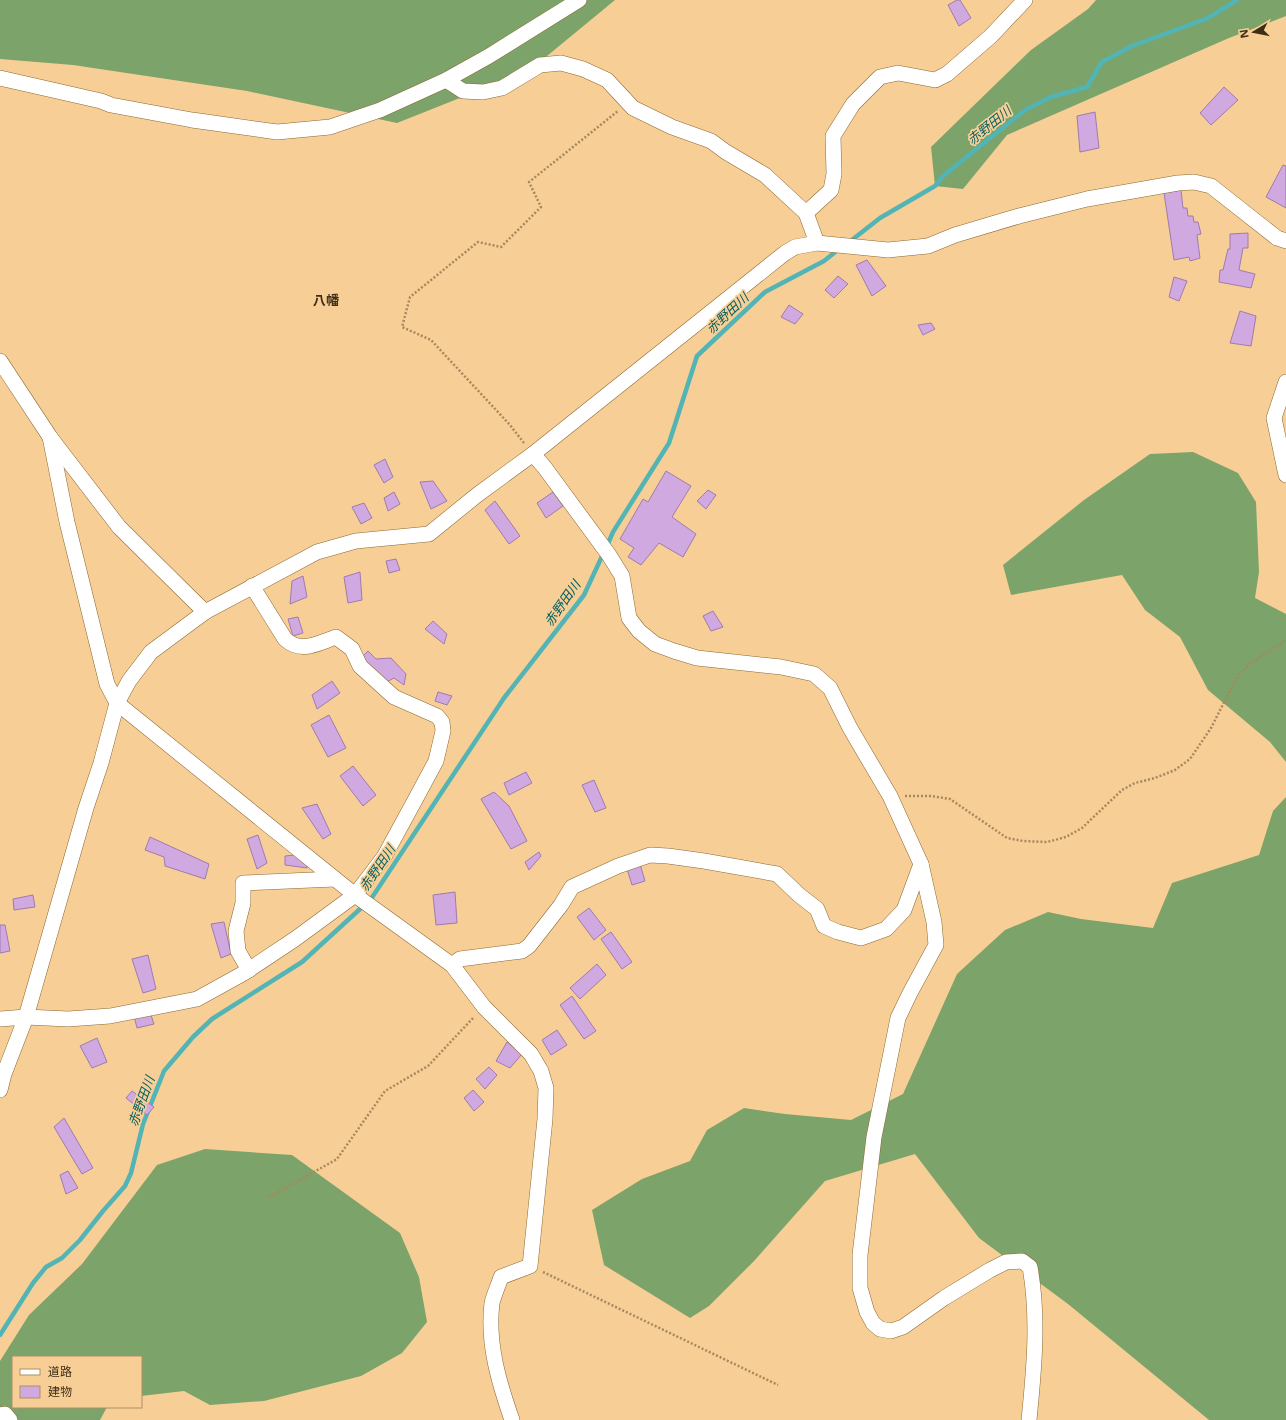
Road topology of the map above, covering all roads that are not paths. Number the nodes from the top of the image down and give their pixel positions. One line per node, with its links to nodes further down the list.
1 (579, 0): 4 (street)
2 (1025, 0): 5 (street)
3 (0, 78): 4 (street)
4 (446, 80): 5 (street)
5 (806, 214): 7 (street)
6 (1286, 240): 7 (street)
7 (817, 243): 11 (street)
8 (0, 361): 10 (street)
9 (1286, 382): 12 (street)
10 (50, 437): 14 (street); 15 (street)
11 (533, 454): 13 (street); 16 (street)
12 (1286, 475)
13 (252, 586): 14 (street); 18 (street)
14 (205, 612): 15 (street)
15 (117, 703): 17 (street); 21 (street)
16 (921, 864): 19 (street); 27 (street)
17 (335, 879): 18 (street); 20 (street)
18 (357, 897): 19 (street); 20 (street)
19 (452, 965): 26 (street)
20 (249, 970): 21 (street)
21 (26, 1017): 22 (street); 23 (street)
22 (0, 1019)
23 (0, 1090)
24 (0, 1415): 25 (street)
25 (10, 1420)
26 (512, 1420)
27 (1029, 1420)

